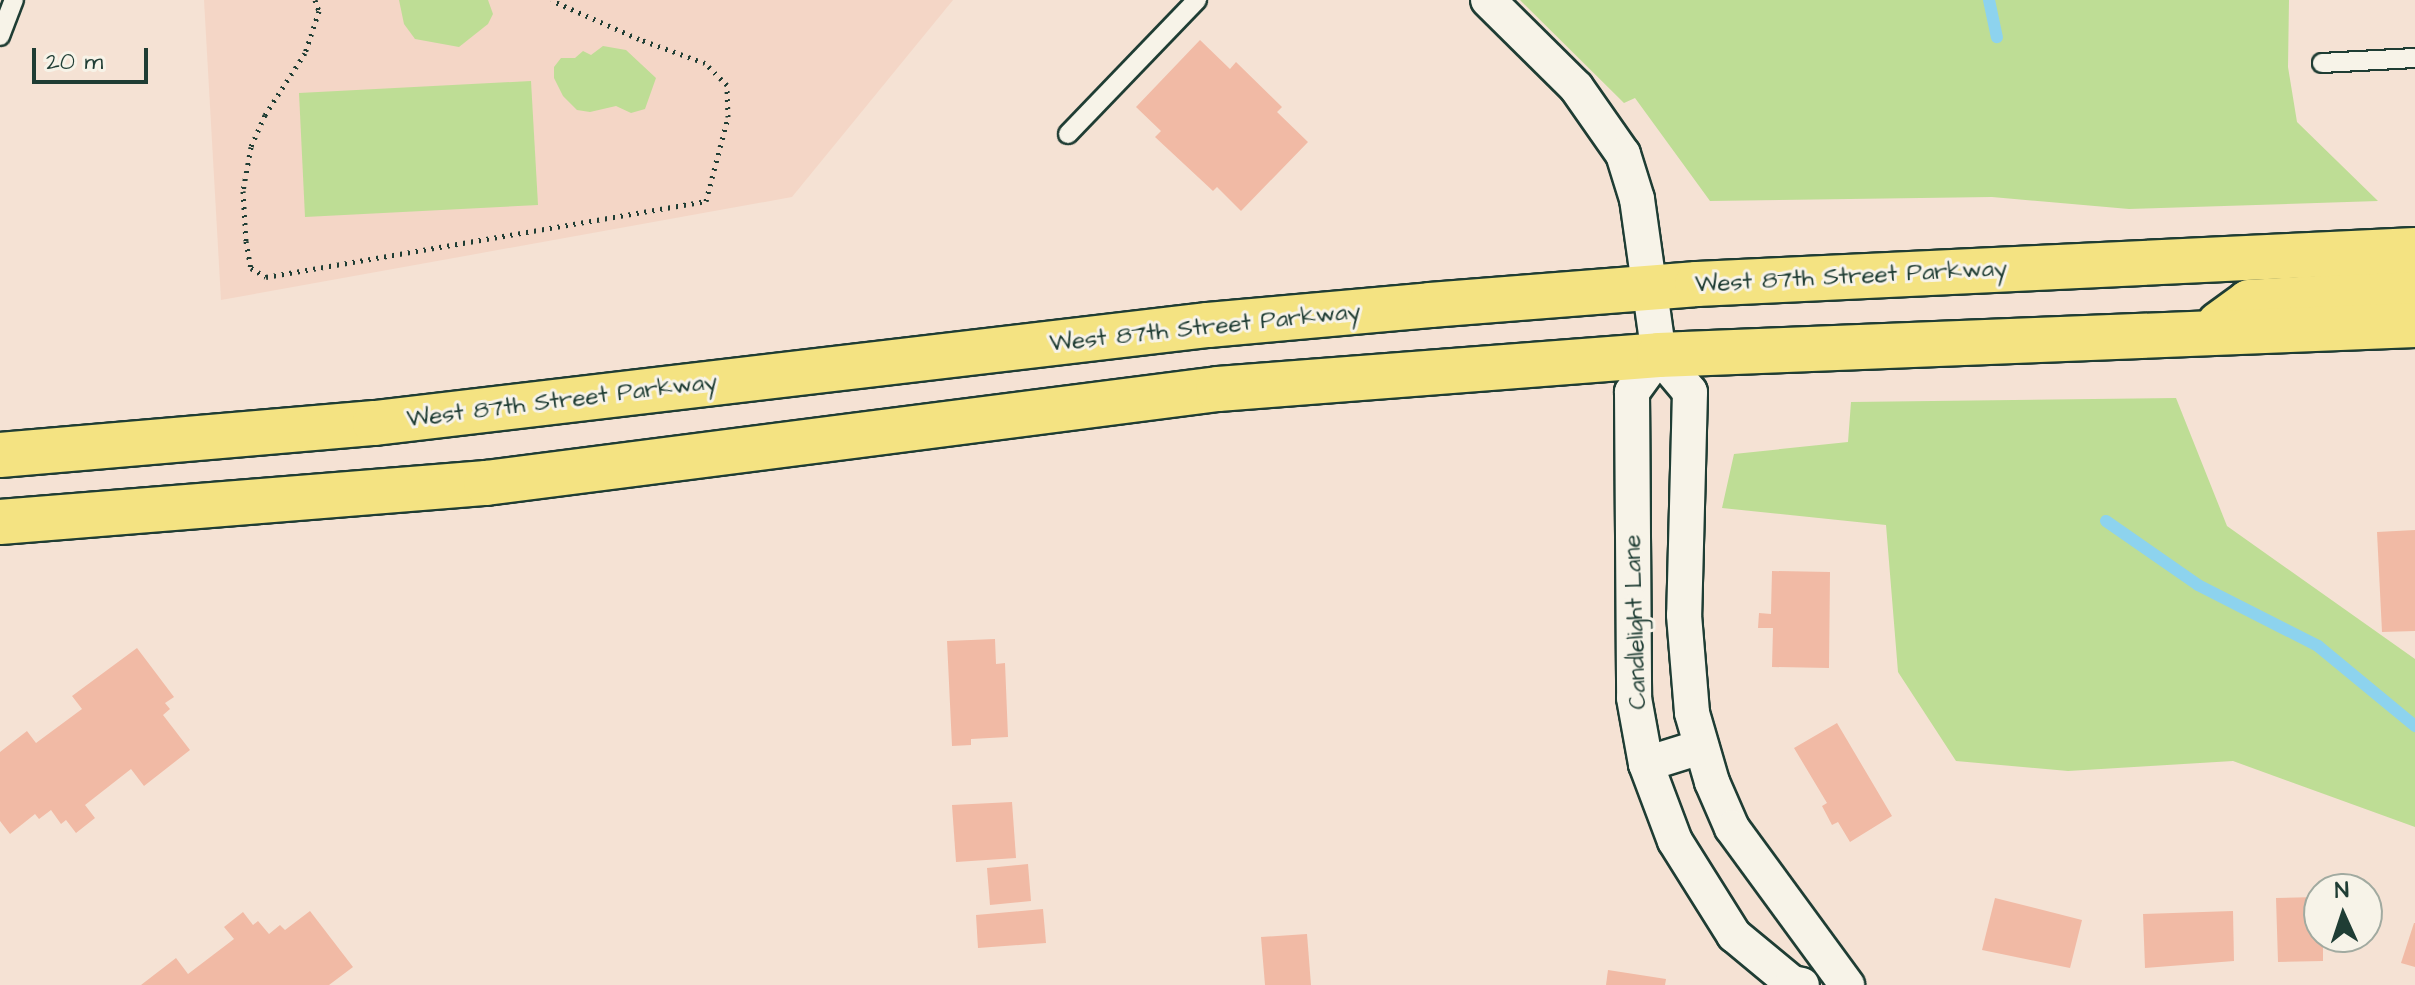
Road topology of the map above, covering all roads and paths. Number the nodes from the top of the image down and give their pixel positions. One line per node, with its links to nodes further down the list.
1 (14, 0): 6 (lane)
2 (315, 0): 3 (path)
3 (551, 0)
4 (1197, 0): 9 (lane)
5 (1488, 0): 11 (street)
6 (0, 36)
7 (2415, 58): 8 (lane)
8 (2322, 63)
9 (1068, 134)
10 (2415, 250): 11 (main road, West 87th Street Parkway)
11 (1648, 288): 15 (street); 16 (main road, West 87th Street Parkway)
12 (2415, 292): 14 (main road)
13 (2415, 325): 14 (main road)
14 (2207, 333): 15 (main road)
15 (1659, 355): 17 (main road); 18 (street, Candlelight Lane); 19 (street, Candlelight Lane)
16 (0, 455)
17 (0, 522)
18 (1701, 747): 19 (street); 20 (street, Candlelight Lane)
19 (1646, 764): 21 (street, Candlelight Lane)
20 (1815, 938): 21 (street); 22 (street, Candlelight Lane)
21 (1795, 984)
22 (1847, 985)

